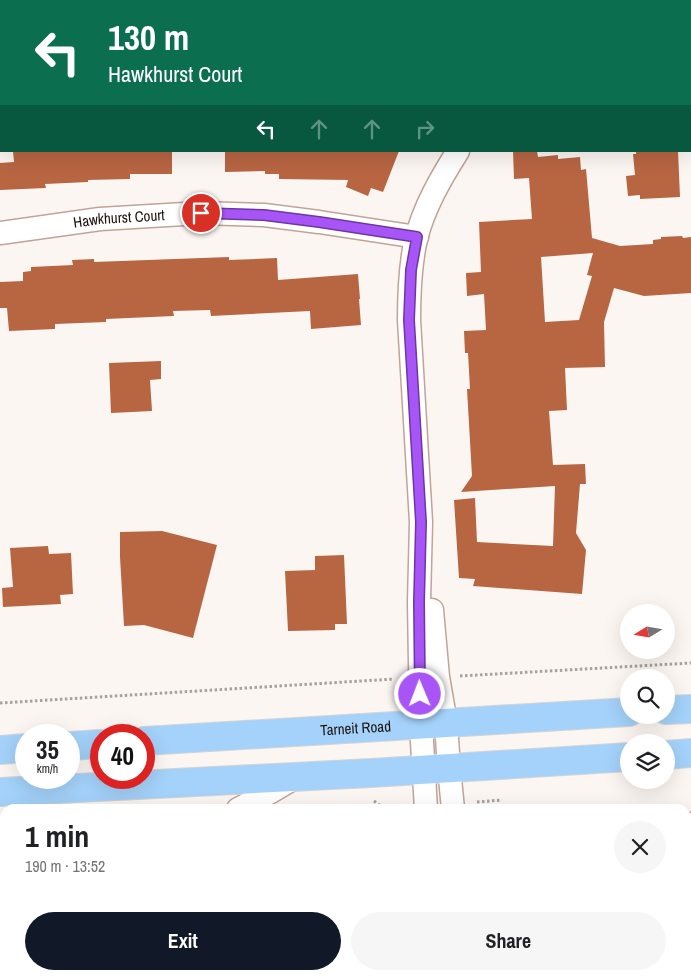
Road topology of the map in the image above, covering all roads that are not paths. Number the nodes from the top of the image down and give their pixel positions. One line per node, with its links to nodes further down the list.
1 (457, 152): 3 (street)
2 (0, 233): 3 (street, Hawkhurst Court)
3 (417, 237): 7 (street)
4 (691, 709): 5 (main road)
5 (675, 710)
6 (620, 713): 7 (main road, Tarneit Road)
7 (434, 724): 8 (main road, Tarneit Road); 14 (street)
8 (155, 740)
9 (15, 749): 10 (main road)
10 (0, 750)
11 (691, 753): 12 (main road)
12 (675, 754)
13 (620, 758): 14 (main road)
14 (436, 769): 15 (main road); 18 (street); 19 (street)
15 (296, 777): 16 (main road); 17 (street)
16 (0, 792)
17 (262, 803)
18 (427, 804)
19 (451, 804)

